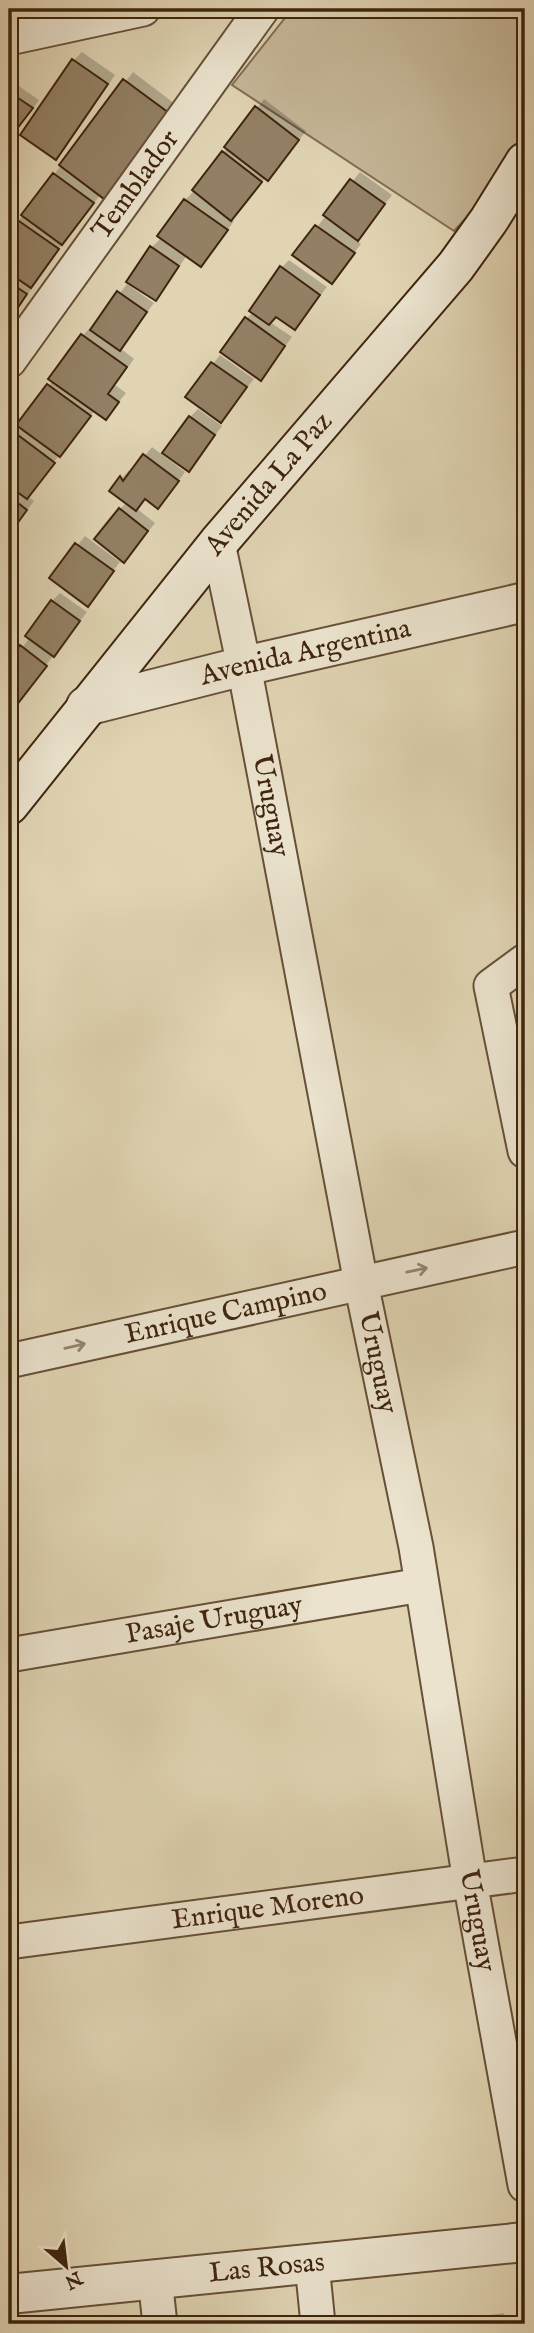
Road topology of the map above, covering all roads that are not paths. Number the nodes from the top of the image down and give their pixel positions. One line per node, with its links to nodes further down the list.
1 (142, 9): 3 (street)
2 (262, 9): 5 (street, Temblador)
3 (9, 38)
4 (525, 162): 6 (street, Avenida La Paz)
5 (9, 361)
6 (218, 543): 8 (street, Uruguay); 9 (street, Avenida La Paz)
7 (525, 602): 8 (street, Avenida Argentina)
8 (244, 666): 9 (street, Avenida Argentina); 14 (street, Uruguay)
9 (86, 706): 10 (street, Avenida La Paz)
10 (9, 805)
11 (525, 961): 12 (street)
12 (525, 1151)
13 (525, 1247): 14 (street, Enrique Campino, one-way to 13)
14 (361, 1283): 15 (street, Enrique Campino, one-way to 14); 16 (street, Uruguay)
15 (9, 1361)
16 (421, 1585): 17 (street, Pasaje Uruguay); 19 (street, Uruguay)
17 (9, 1654)
18 (525, 1874): 19 (street, Enrique Moreno)
19 (470, 1881): 20 (street, Enrique Moreno); 21 (street, Uruguay)
20 (9, 1942)
21 (525, 2185)
22 (525, 2242): 23 (street, Las Rosas)
23 (312, 2264): 24 (street, Las Rosas); 27 (street)
24 (155, 2279): 25 (street, Las Rosas); 26 (street)
25 (9, 2294)
26 (160, 2324)
27 (318, 2324)

